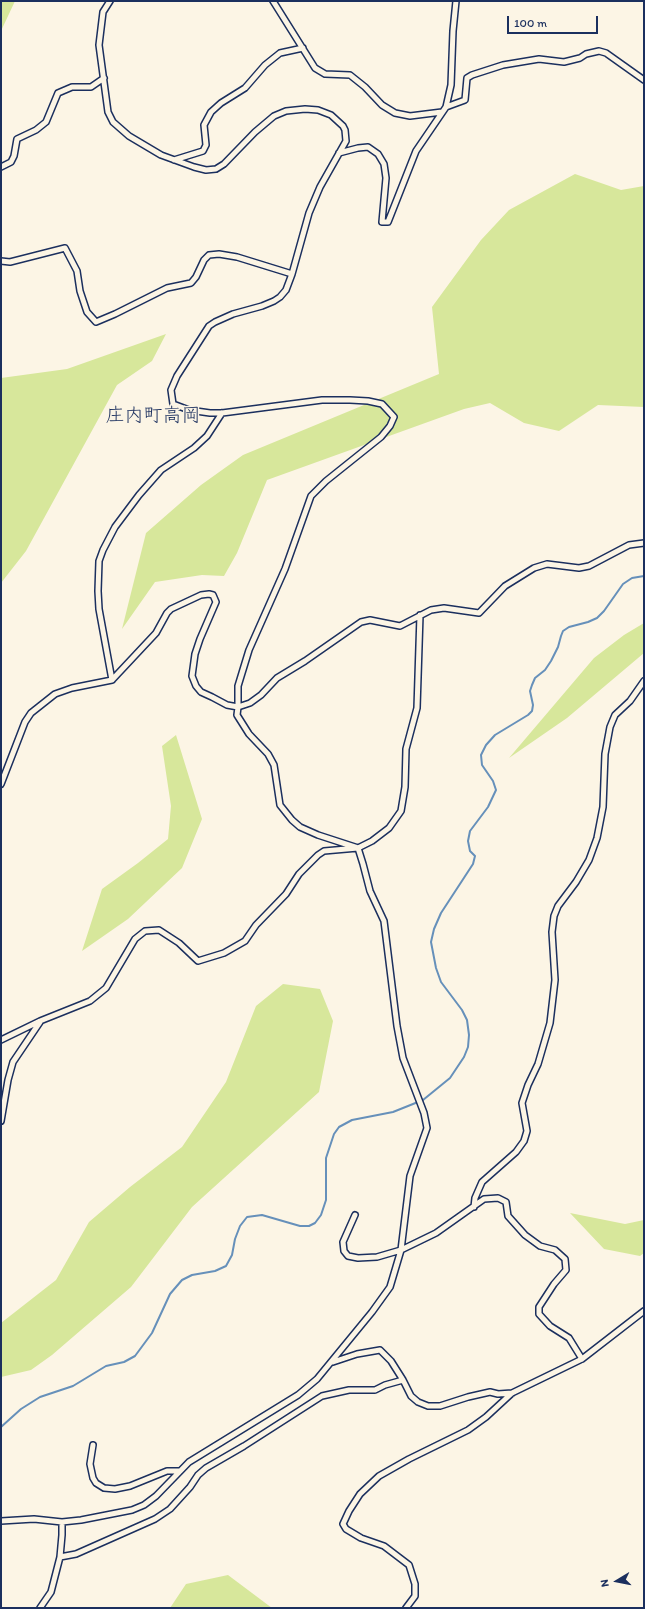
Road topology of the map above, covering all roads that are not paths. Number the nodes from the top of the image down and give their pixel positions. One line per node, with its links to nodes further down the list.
1 (110, 1): 5 (street)
2 (273, 1): 4 (street)
3 (456, 1): 7 (street)
4 (303, 48): 8 (street); 10 (street)
5 (104, 78): 10 (street); 11 (street)
6 (644, 80): 7 (street)
7 (446, 107): 8 (street)
8 (442, 112): 9 (street)
9 (339, 153): 10 (street); 13 (street)
10 (174, 160)
11 (1, 167)
12 (1, 261): 13 (street)
13 (292, 274): 14 (street)
14 (222, 412): 17 (street); 19 (street)
15 (644, 543): 16 (street)
16 (420, 615): 19 (street); 21 (street)
17 (112, 680): 19 (street); 20 (street)
18 (644, 681): 25 (street)
19 (238, 707): 21 (street)
20 (1, 784)
21 (358, 848): 22 (street); 27 (street)
22 (40, 1021): 23 (street); 24 (street)
23 (1, 1040)
24 (1, 1121)
25 (474, 1207): 27 (street); 29 (street)
26 (355, 1215): 27 (street)
27 (401, 1250): 30 (street)
28 (644, 1311): 29 (street)
29 (582, 1359): 32 (street)
30 (332, 1362): 31 (street); 34 (street)
31 (403, 1380): 32 (street); 37 (street)
32 (512, 1393): 39 (street)
33 (93, 1445): 34 (street)
34 (180, 1471): 36 (street)
35 (1, 1521): 36 (street)
36 (62, 1522): 37 (street)
37 (60, 1557): 38 (street)
38 (40, 1608)
39 (406, 1608)

